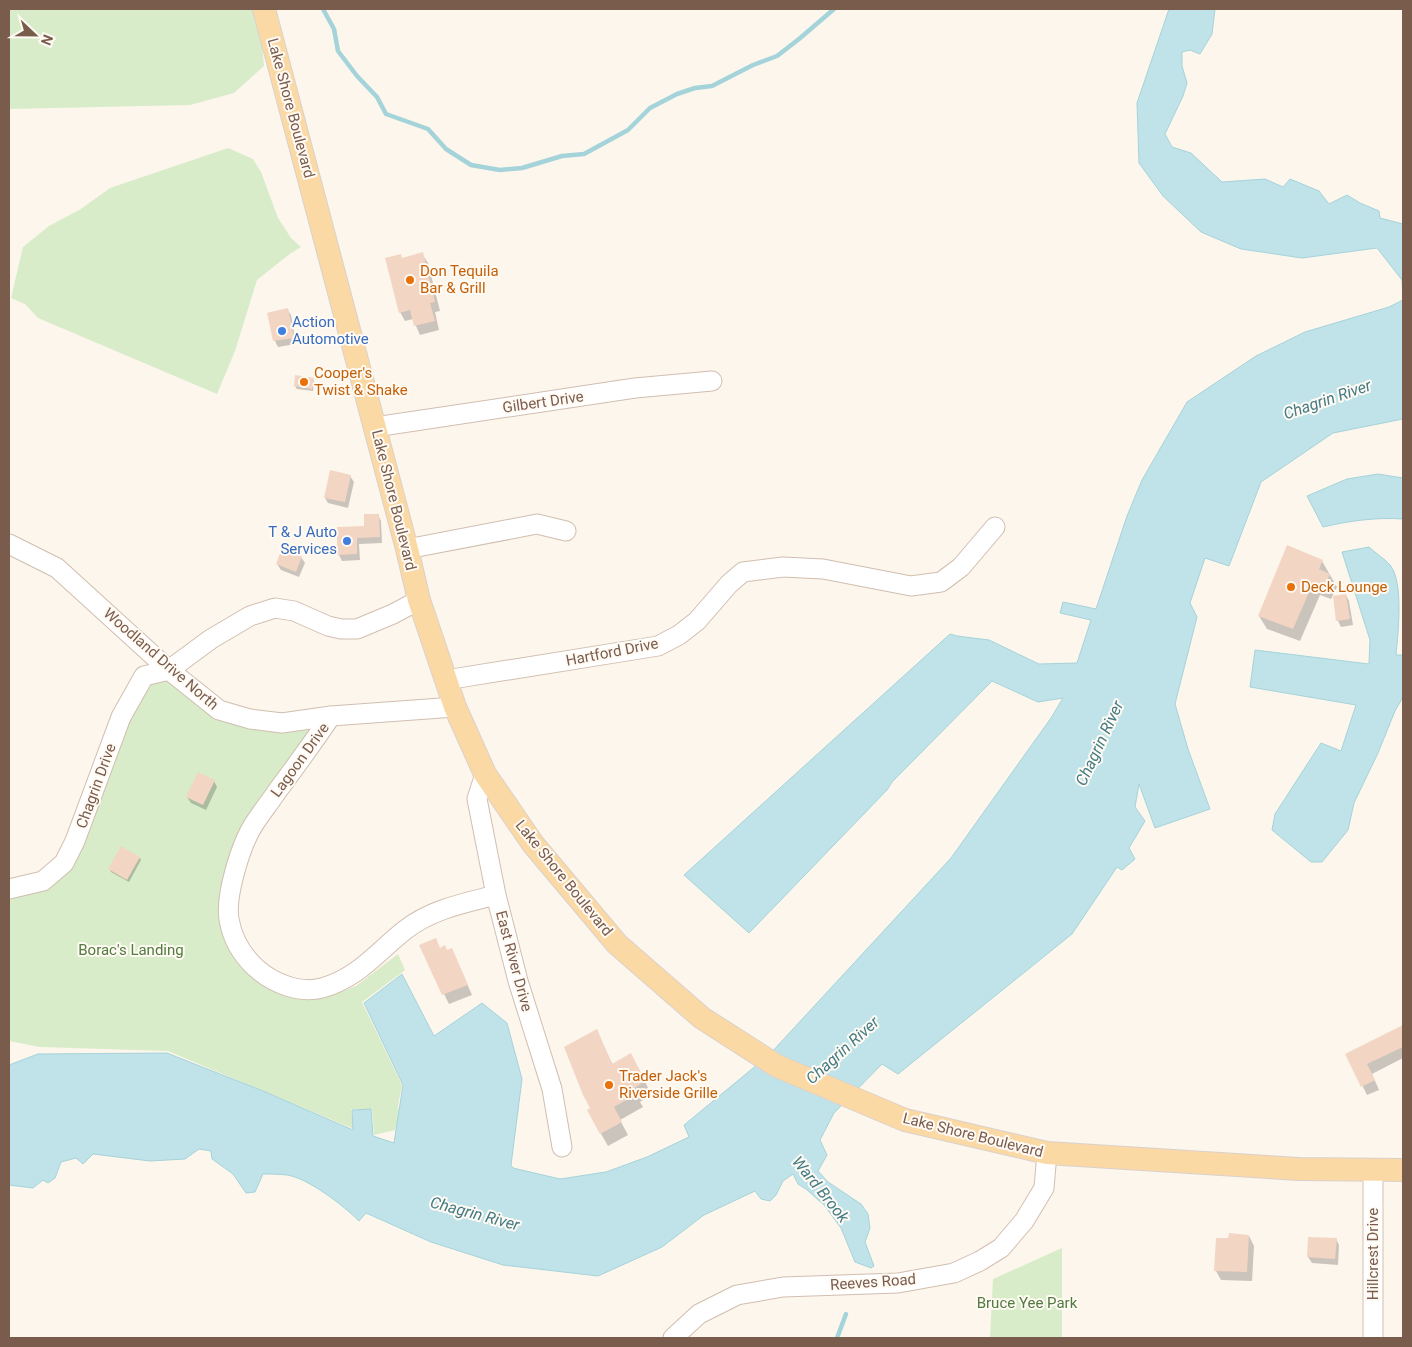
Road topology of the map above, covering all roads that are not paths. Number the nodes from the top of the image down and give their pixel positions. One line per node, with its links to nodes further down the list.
1 (264, 9): 3 (main road, Lake Shore Boulevard)
2 (712, 381): 3 (street, Gilbert Drive)
3 (375, 427): 7 (main road, Lake Shore Boulevard)
4 (995, 527): 10 (street, Hartford Drive)
5 (566, 531): 7 (street)
6 (9, 544): 9 (street, Woodland Drive North)
7 (407, 549): 8 (main road, Lake Shore Boulevard)
8 (419, 600): 9 (street); 10 (main road, Lake Shore Boulevard)
9 (169, 670): 12 (street, Woodland Drive North); 14 (street, Chagrin Drive)
10 (446, 680): 11 (main road, Lake Shore Boulevard)
11 (455, 707): 12 (street, Lagoon Drive); 13 (main road, Lake Shore Boulevard)
12 (331, 716): 15 (street, Lagoon Drive)
13 (485, 774): 15 (street, East River Drive); 17 (main road, Lake Shore Boulevard)
14 (9, 889)
15 (496, 895): 16 (street, East River Drive)
16 (562, 1147)
17 (1047, 1153): 18 (main road, Lake Shore Boulevard); 20 (street, Reeves Road)
18 (1373, 1170): 19 (main road, Lake Shore Boulevard); 21 (street, Hillcrest Drive)
19 (1403, 1170)
20 (673, 1338)
21 (1373, 1338)

